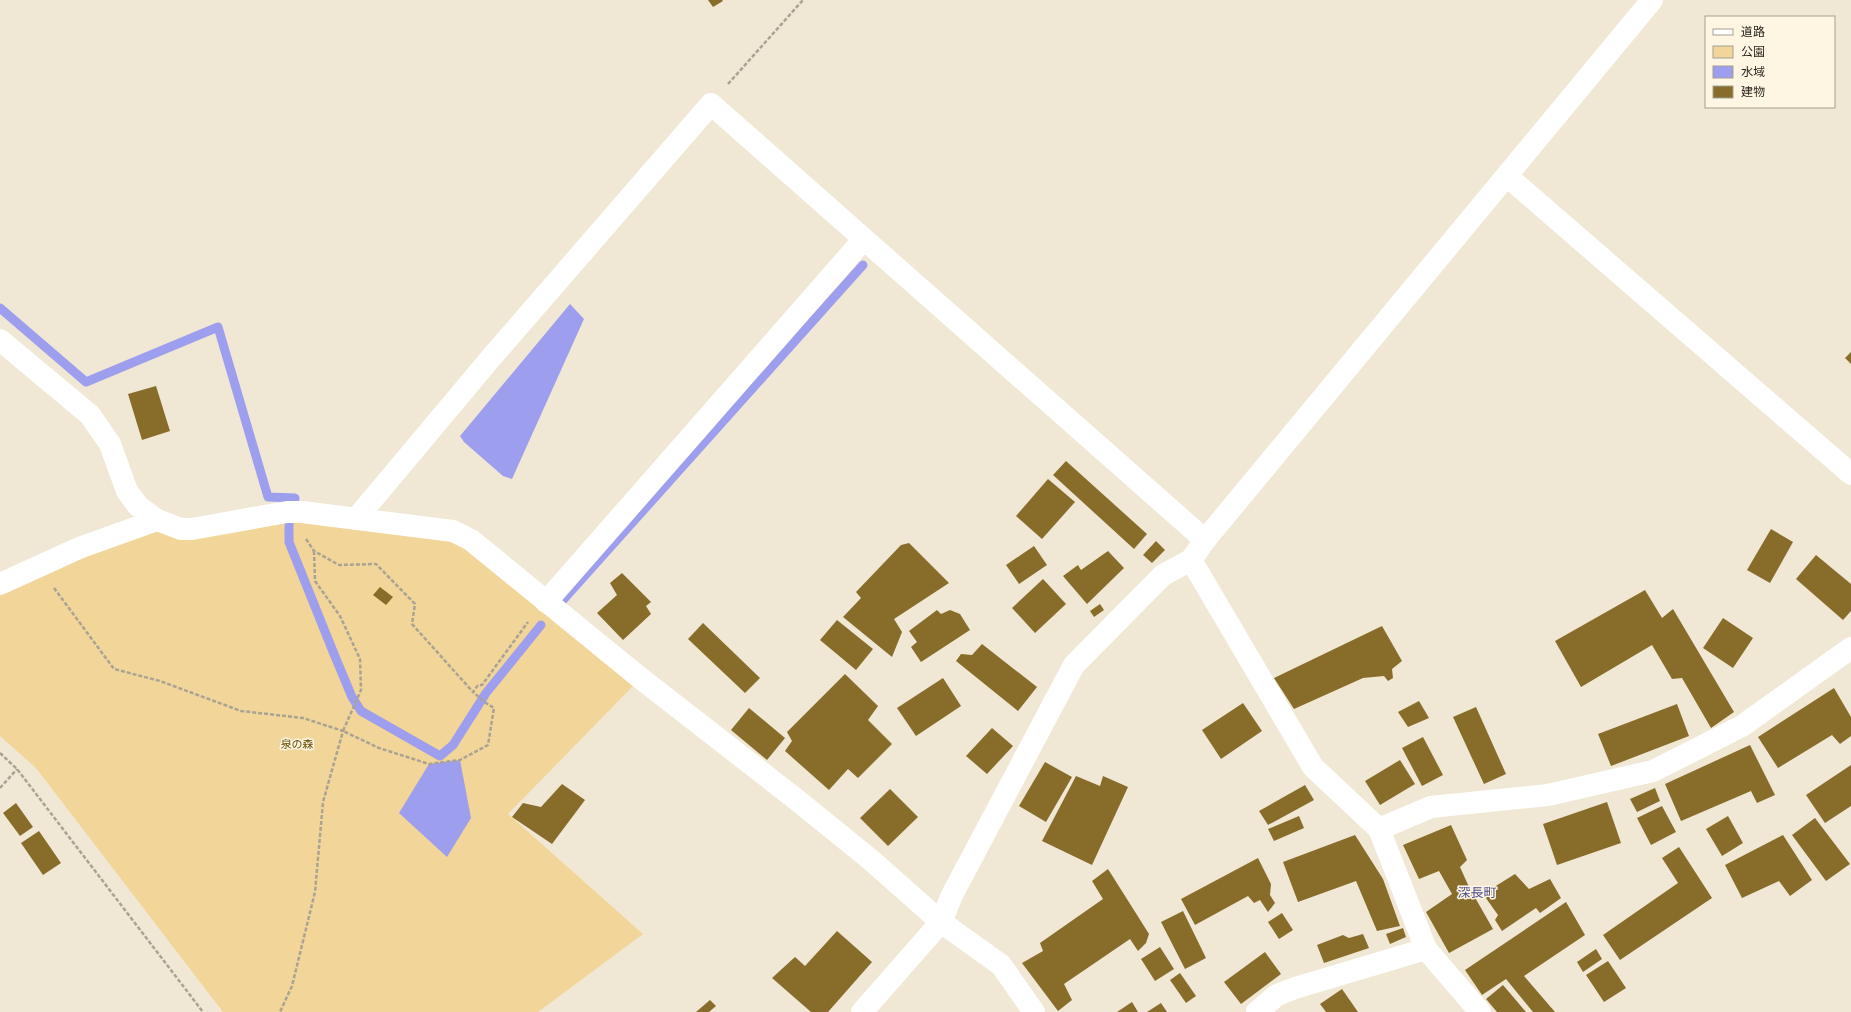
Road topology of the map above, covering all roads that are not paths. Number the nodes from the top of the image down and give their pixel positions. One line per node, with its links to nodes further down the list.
1 (1652, 0): 2 (street)
2 (1507, 176): 5 (street); 8 (street)
3 (864, 239): 6 (street); 8 (street); 11 (street)
4 (0, 340): 7 (street)
5 (1851, 474)
6 (356, 519): 7 (street); 11 (street)
7 (157, 520): 10 (street)
8 (1205, 540): 9 (street)
9 (1191, 560): 13 (street); 14 (street)
10 (0, 584)
11 (546, 602): 14 (street)
12 (1851, 648): 13 (street)
13 (1379, 829): 15 (street)
14 (941, 922): 16 (street); 17 (street)
15 (1426, 949): 18 (street); 19 (street)
16 (862, 1012)
17 (1034, 1012)
18 (1257, 1012)
19 (1480, 1012)

